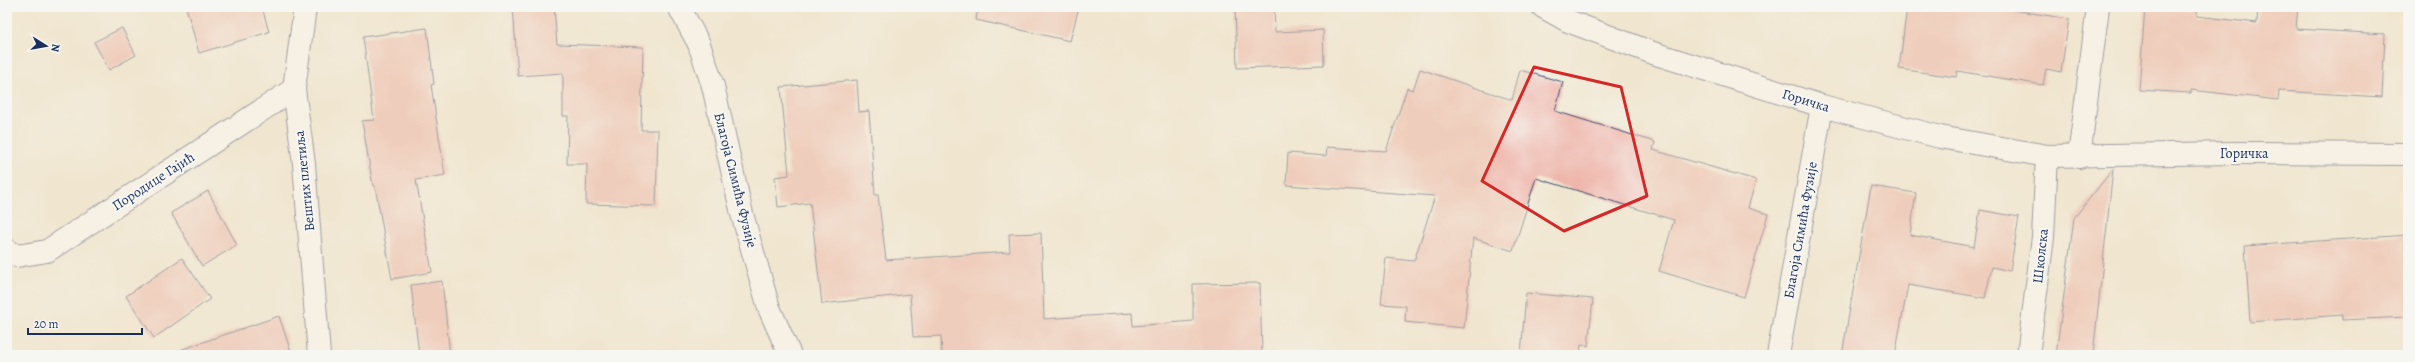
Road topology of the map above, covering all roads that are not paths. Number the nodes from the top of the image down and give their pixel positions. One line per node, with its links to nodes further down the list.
1 (305, 7): 5 (street, Вештих плетиља)
2 (679, 7): 12 (street, Благоја Симића Фузије)
3 (1543, 7): 6 (street, Горичка)
4 (2098, 7): 9 (street)
5 (294, 89): 10 (street, Породице Гајић); 11 (street, Вештих плетиља)
6 (1822, 106): 8 (street, Горичка); 13 (street, Благоја Симића Фузије)
7 (2408, 154): 9 (street, Горичка)
8 (2047, 156): 9 (street, Горичка); 14 (street, Школска)
9 (2079, 156)
10 (7, 250)
11 (319, 355)
12 (790, 355)
13 (1778, 355)
14 (2028, 355)

